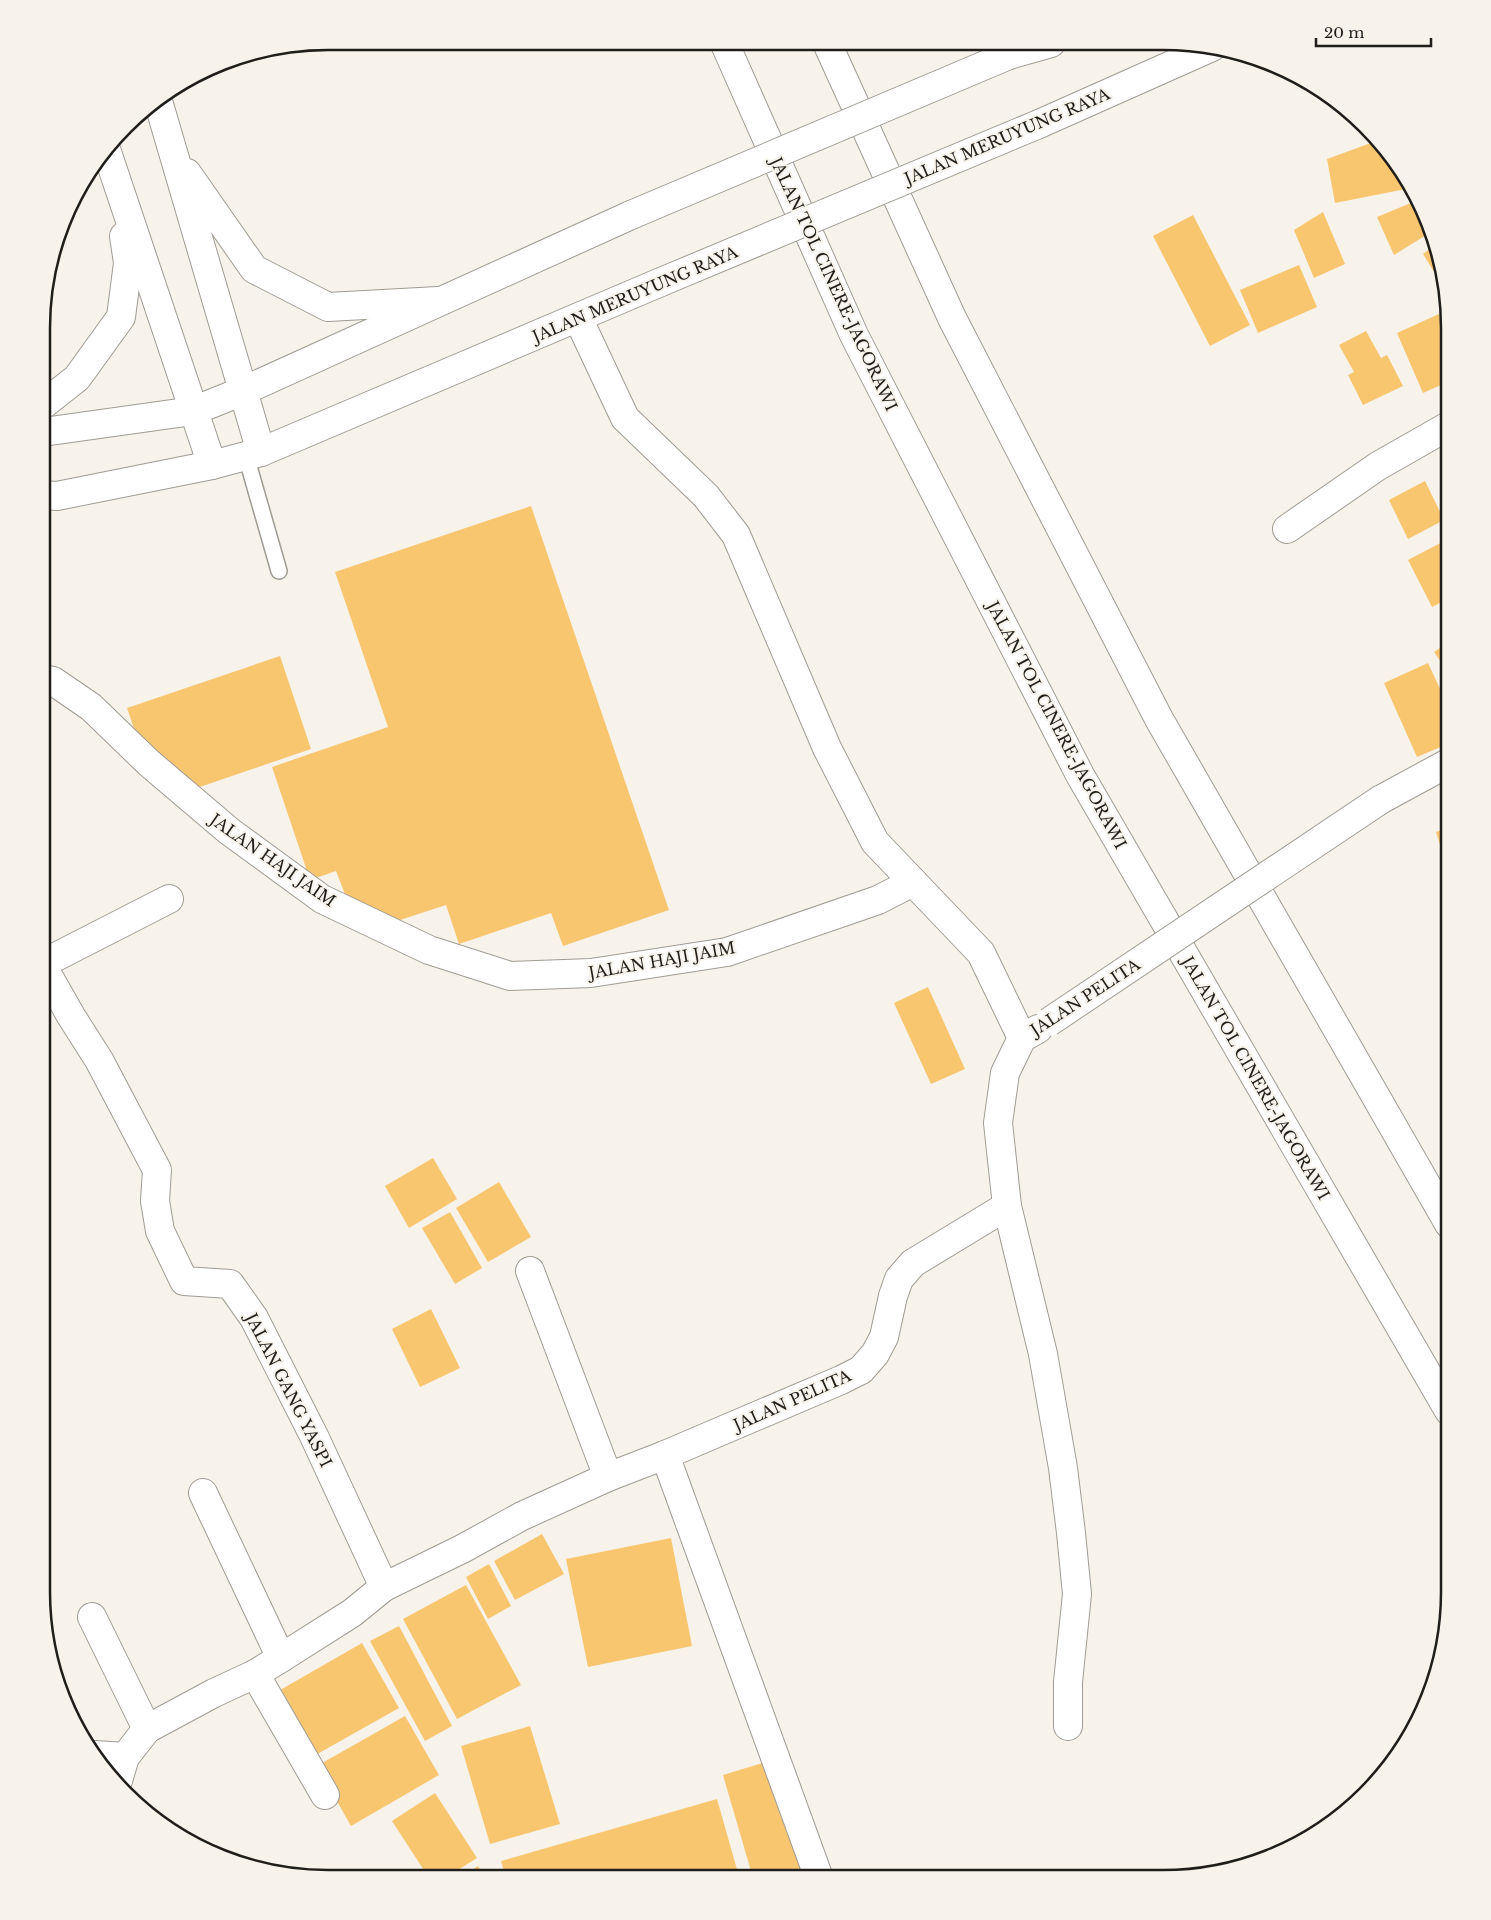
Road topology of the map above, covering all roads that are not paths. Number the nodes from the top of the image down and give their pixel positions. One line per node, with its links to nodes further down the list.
1 (728, 50): 31 (main road, JALAN TOL CINERE-JAGORAWI)
2 (830, 50): 29 (main road)
3 (1026, 50): 9 (main road, bridge)
4 (1200, 52): 10 (main road, JALAN MERUYUNG RAYA, bridge)
5 (159, 107): 6 (main road)
6 (174, 154): 9 (main road); 11 (main road)
7 (109, 157): 8 (main road)
8 (115, 178): 12 (main road); 13 (main road)
9 (438, 301): 11 (main road)
10 (578, 318): 16 (main road, JALAN MERUYUNG RAYA); 23 (main road)
11 (243, 391): 13 (main road); 16 (main road)
12 (50, 399)
13 (193, 411): 15 (main road); 17 (main road)
14 (1441, 430): 19 (main road)
15 (50, 431)
16 (253, 454): 17 (main road, JALAN MERUYUNG RAYA); 20 (lane)
17 (212, 465): 18 (main road, JALAN MERUYUNG RAYA)
18 (50, 496)
19 (1287, 529)
20 (279, 571)
21 (50, 681): 23 (main road, JALAN HAJI JAIM)
22 (1441, 767): 27 (main road, JALAN PELITA, bridge)
23 (913, 882): 27 (main road)
24 (169, 899): 25 (main road)
25 (50, 960)
26 (50, 978): 35 (main road, JALAN GANG YASPI)
27 (1022, 1038): 28 (main road, JALAN PELITA)
28 (1007, 1206): 32 (main road, JALAN PELITA); 39 (main road)
29 (1441, 1210)
30 (530, 1271): 33 (main road)
31 (1441, 1397)
32 (664, 1455): 33 (main road, JALAN PELITA); 45 (main road)
33 (608, 1477): 35 (main road, JALAN PELITA)
34 (203, 1493): 37 (main road)
35 (384, 1587): 37 (main road, JALAN PELITA)
36 (92, 1617): 40 (main road)
37 (281, 1658): 38 (main road, JALAN PELITA)
38 (255, 1674): 40 (main road, JALAN PELITA); 44 (main road)
39 (1068, 1726)
40 (147, 1729): 42 (main road)
41 (103, 1756): 42 (main road)
42 (125, 1757): 43 (main road)
43 (119, 1776)
44 (325, 1795)
45 (816, 1870)

